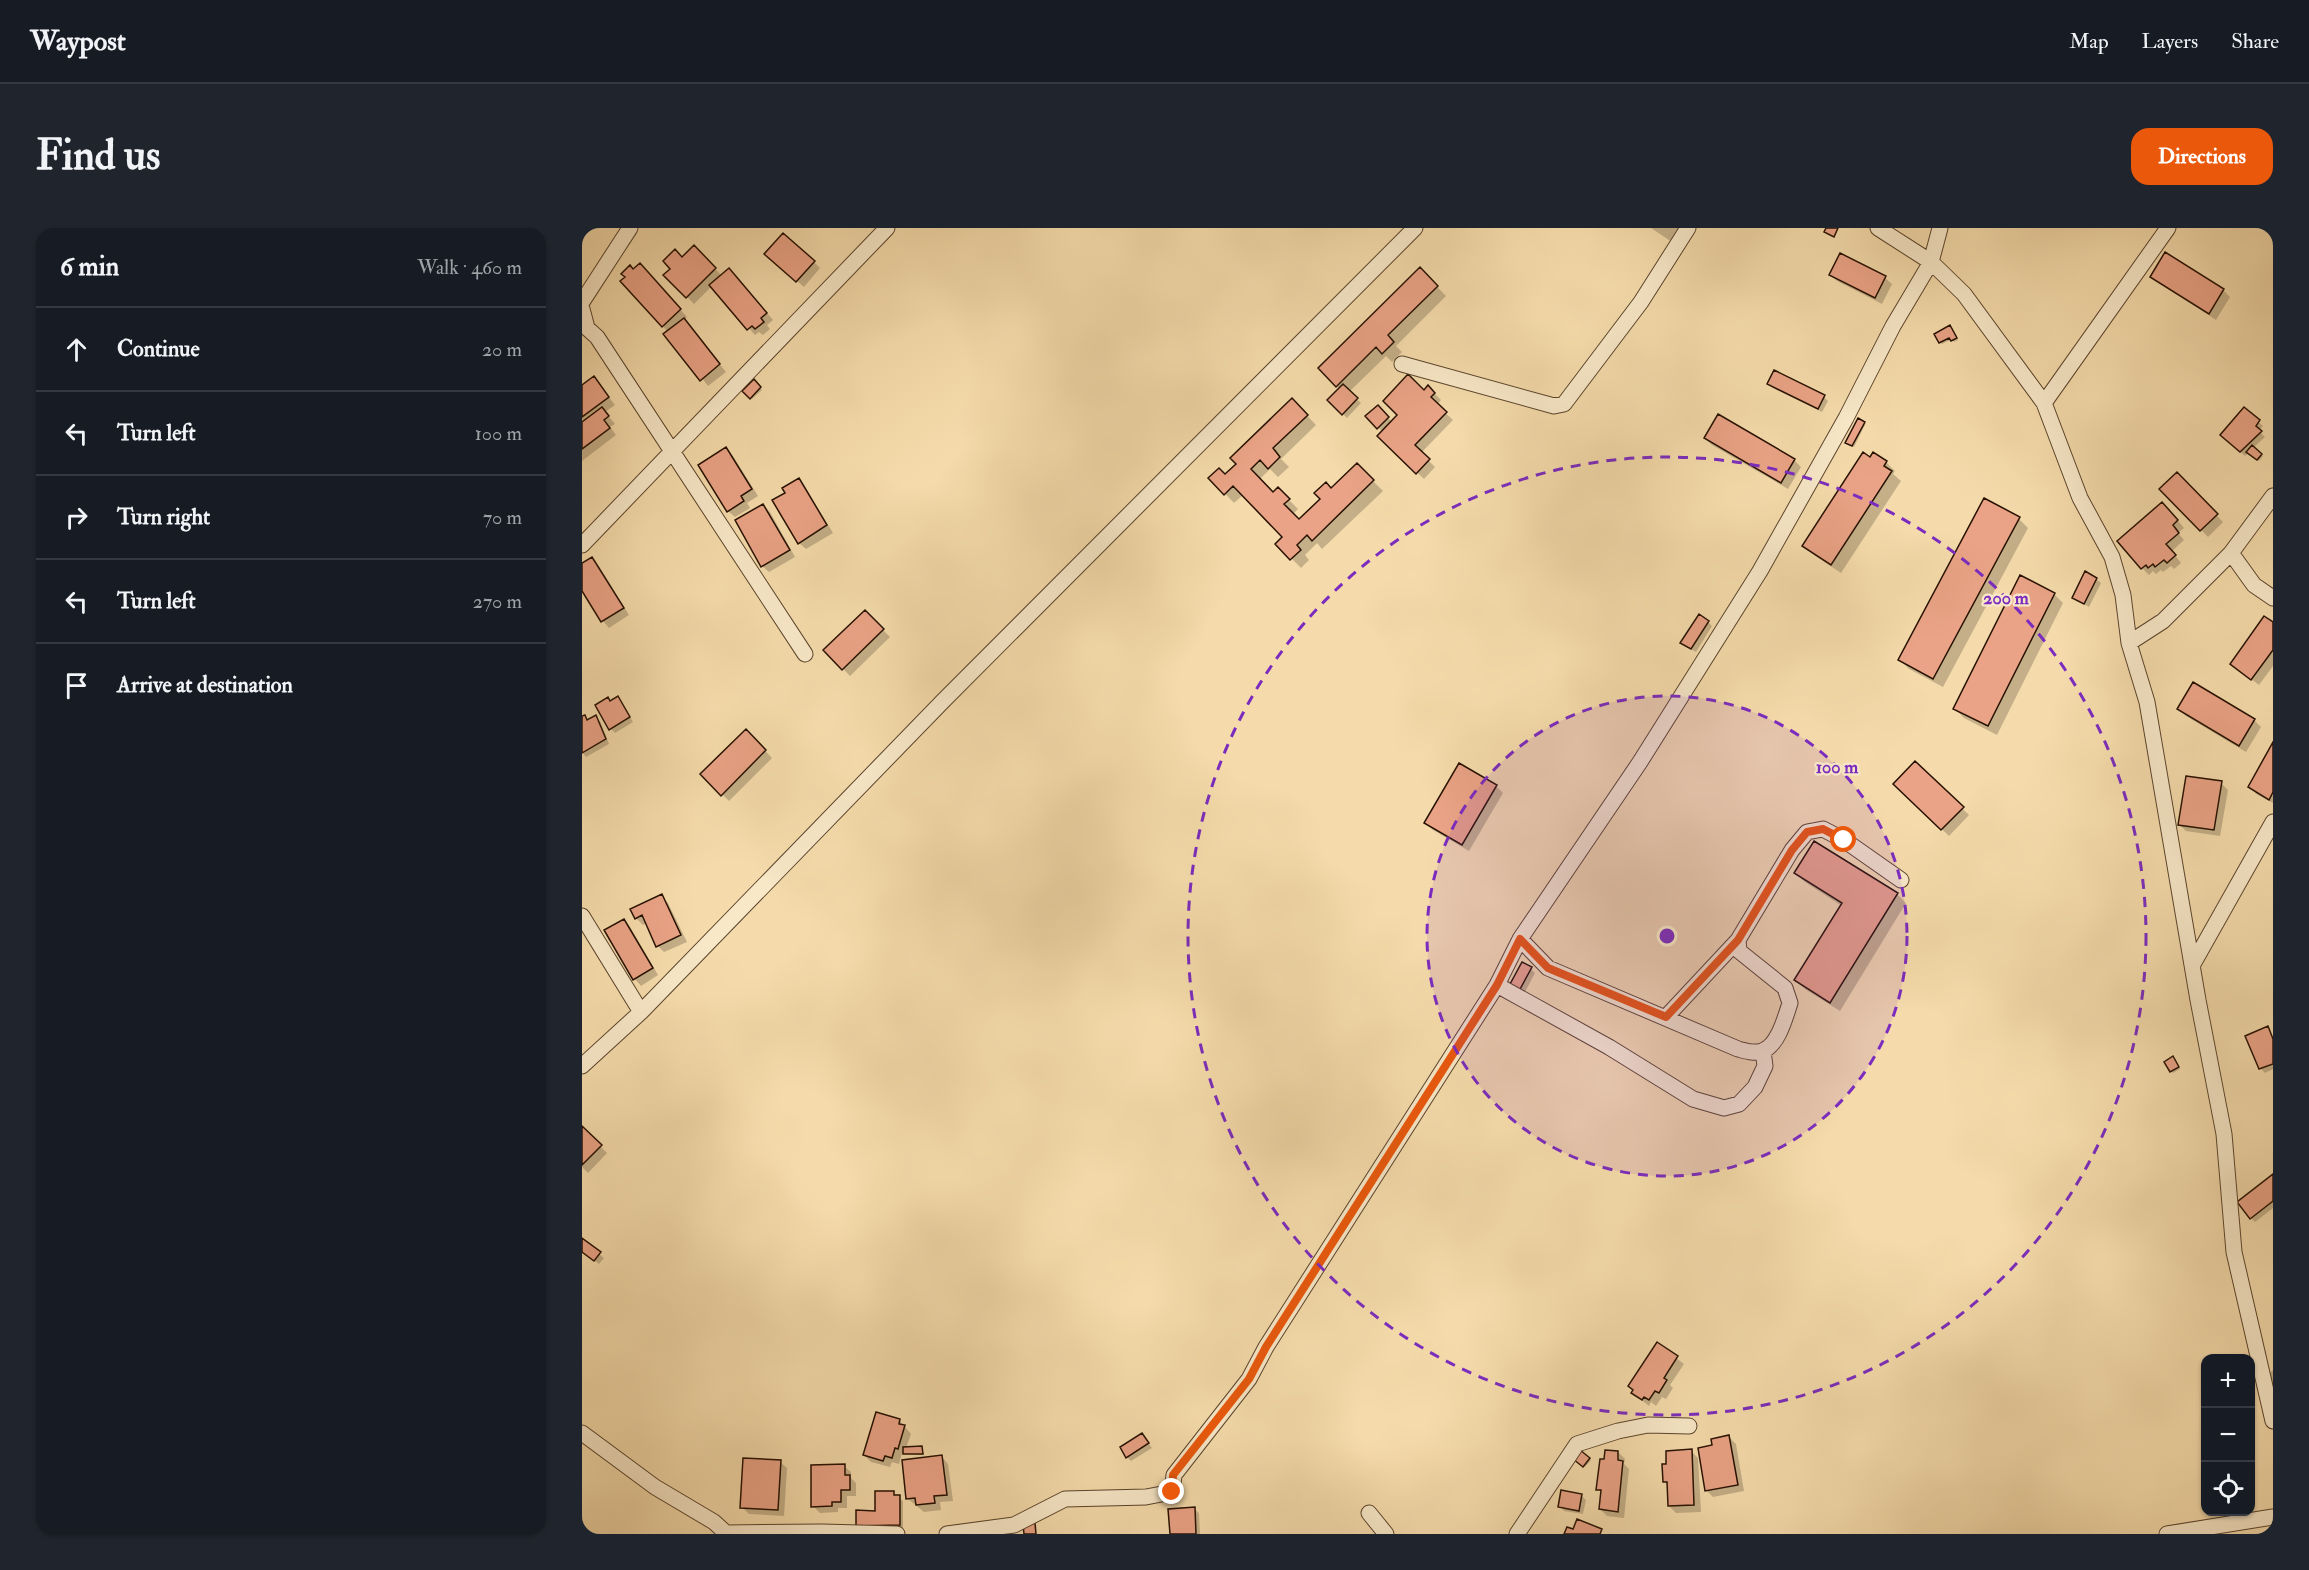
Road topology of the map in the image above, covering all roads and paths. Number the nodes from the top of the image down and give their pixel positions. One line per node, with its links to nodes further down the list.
1 (630, 228): 9 (street)
2 (887, 228): 13 (street)
3 (1415, 228): 27 (street)
4 (1688, 228): 11 (street)
5 (1878, 228): 8 (street)
6 (1940, 228): 8 (street)
7 (2168, 228): 12 (street)
8 (1931, 262): 12 (street); 23 (street)
9 (582, 302)
10 (582, 309): 13 (street)
11 (1402, 364)
12 (2044, 403): 18 (street)
13 (672, 452): 15 (street); 19 (street)
14 (2273, 496): 16 (street)
15 (582, 545)
16 (2231, 553): 17 (street); 18 (street)
17 (2273, 598)
18 (2129, 643): 25 (street)
19 (805, 654)
20 (2273, 822): 25 (street)
21 (1901, 880): 24 (street)
22 (582, 916): 27 (street)
23 (1520, 939): 26 (street); 28 (street)
24 (1738, 940): 28 (street); 29 (street)
25 (2193, 964): 31 (street)
26 (1497, 985): 29 (street); 38 (street)
27 (641, 1012): 30 (street)
28 (1666, 1017): 29 (street)
29 (1763, 1051)
30 (582, 1066)
31 (2273, 1421)
32 (1689, 1426): 40 (street)
33 (582, 1433): 36 (street)
34 (1369, 1513): 39 (street)
35 (2273, 1517): 41 (street)
36 (724, 1534): 37 (street)
37 (897, 1534)
38 (947, 1534)
39 (1386, 1534)
40 (1517, 1534)
41 (2167, 1534)

